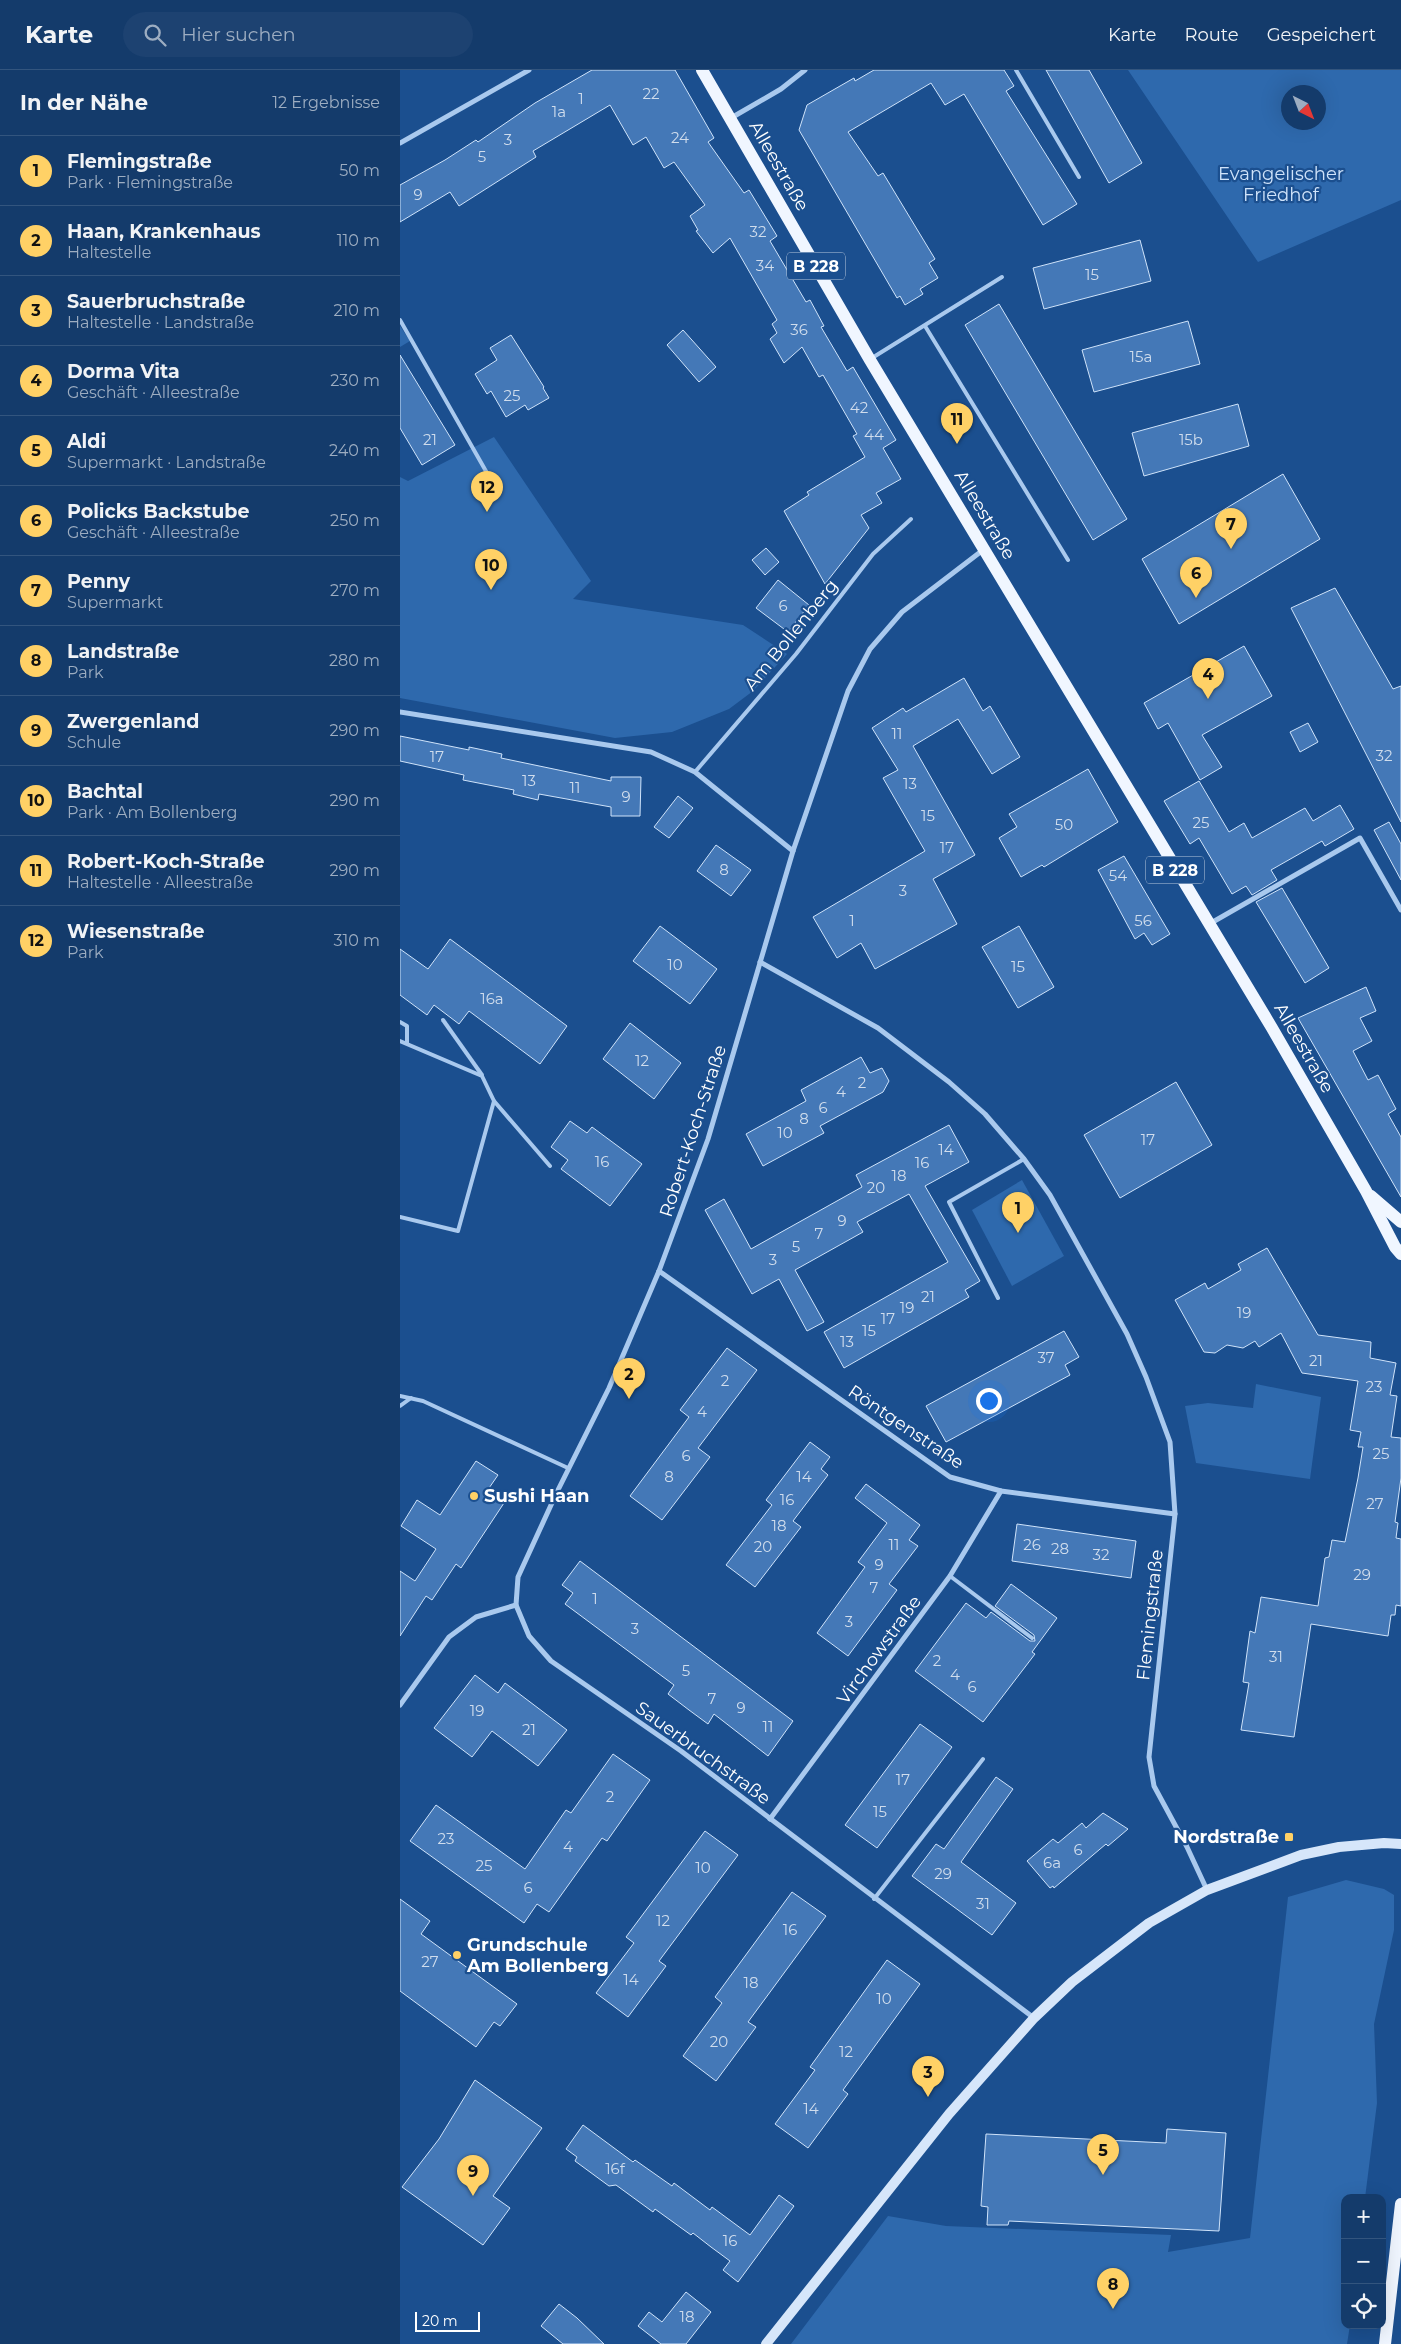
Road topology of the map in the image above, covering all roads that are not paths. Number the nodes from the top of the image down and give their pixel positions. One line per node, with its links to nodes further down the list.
1 (529, 70): 6 (street)
2 (702, 70): 5 (main road, Alleestraße / B 228)
3 (805, 70): 5 (street)
4 (1016, 70): 7 (lane)
5 (731, 118): 11 (main road, Alleestraße / B 228)
6 (400, 143)
7 (1079, 177)
8 (1002, 277): 10 (lane)
9 (400, 320): 12 (lane)
10 (925, 326): 11 (lane); 15 (lane)
11 (870, 360): 14 (main road, Alleestraße / B 228)
12 (486, 473)
13 (911, 519): 17 (lane, Am Bollenberg)
14 (985, 549): 18 (street, Robert-Koch-Straße); 20 (main road, Alleestraße / B 228)
15 (1068, 560)
16 (400, 712): 17 (street)
17 (695, 772): 18 (street)
18 (793, 851): 21 (street, Robert-Koch-Straße)
19 (1401, 910): 20 (street)
20 (1209, 924): 30 (main road, Alleestraße / B 228)
21 (760, 962): 28 (street, Flemingstraße); 34 (street, Robert-Koch-Straße)
22 (443, 1020): 26 (lane)
23 (400, 1022): 25 (lane)
24 (400, 1041): 25 (lane)
25 (407, 1043): 26 (lane)
26 (482, 1076): 27 (lane)
27 (494, 1101): 29 (lane); 31 (lane)
28 (1024, 1159): 35 (lane); 41 (street, Flemingstraße)
29 (550, 1166)
30 (1366, 1191): 32 (main road, Alleestraße / B 228); 33 (main road, Alleestraße / B 228)
31 (400, 1217)
32 (1401, 1222)
33 (1401, 1254)
34 (659, 1271): 39 (street, Robert-Koch-Straße); 40 (street, Röntgenstraße)
35 (998, 1298)
36 (400, 1396): 37 (lane)
37 (411, 1398): 38 (lane); 39 (lane)
38 (400, 1406)
39 (568, 1468): 43 (street, Robert-Koch-Straße)
40 (1000, 1492): 41 (street, Röntgenstraße); 42 (street, Virchowstraße)
41 (1175, 1514): 49 (street, Flemingstraße)
42 (950, 1576): 44 (lane); 47 (street, Virchowstraße)
43 (516, 1605): 45 (street); 47 (street, Sauerbruchstraße)
44 (1032, 1638)
45 (400, 1705)
46 (983, 1759): 50 (lane)
47 (770, 1819): 50 (street, Sauerbruchstraße)
48 (1401, 1844): 49 (main road)
49 (1207, 1890): 51 (main road)
50 (874, 1899): 51 (street, Sauerbruchstraße)
51 (1034, 2018): 53 (main road)
52 (1401, 2204): 54 (main road)
53 (766, 2344)
54 (1385, 2344)

